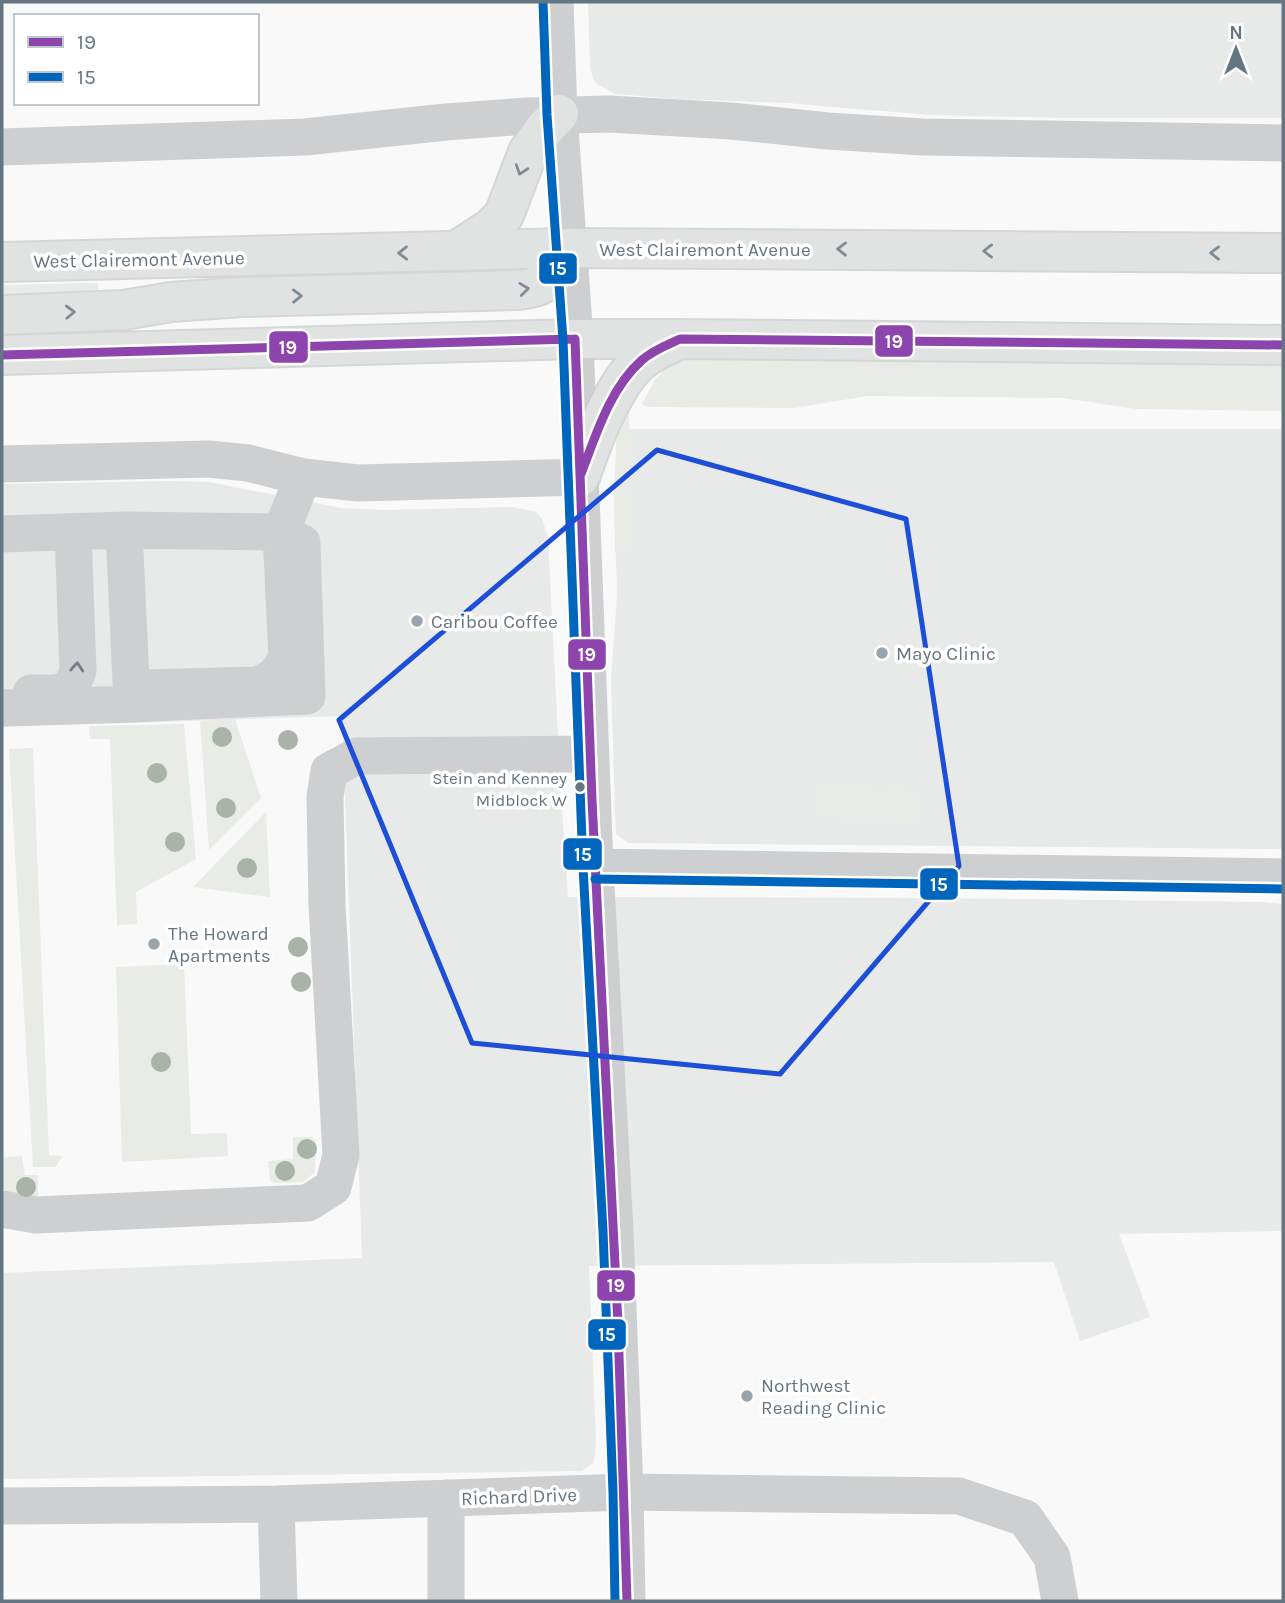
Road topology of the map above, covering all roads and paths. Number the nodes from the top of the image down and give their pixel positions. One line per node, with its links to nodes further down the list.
1 (555, 2): 2 (street)
2 (559, 114): 3 (street); 4 (street); 5 (street); 6 (main road, one-way to 6)
3 (1283, 143)
4 (2, 147)
5 (569, 248): 6 (main road, West Clairemont Avenue); 7 (main road, West Clairemont Avenue, one-way to 5); 9 (main road, one-way to 5); 10 (street)
6 (456, 251): 8 (main road, West Clairemont Avenue, one-way to 8)
7 (1283, 253)
8 (2, 262)
9 (2, 314)
10 (575, 339): 11 (main road); 13 (main road); 16 (street)
11 (680, 339): 12 (main road); 16 (main road)
12 (1283, 345)
13 (2, 355)
14 (2, 464): 15 (street)
15 (303, 477): 16 (street); 19 (street)
16 (580, 477): 24 (street)
17 (124, 530): 18 (street); 19 (street); 22 (street)
18 (74, 532): 20 (street); 21 (street, one-way to 18)
19 (281, 532): 22 (street)
20 (2, 534)
21 (2, 694)
22 (132, 704): 23 (street)
23 (2, 708)
24 (590, 754): 25 (street); 27 (street)
25 (595, 867): 26 (street); 28 (street)
26 (1283, 877)
27 (2, 1209)
28 (625, 1492): 29 (street, Richard Drive); 34 (street); 35 (street, Richard Drive)
29 (446, 1499): 30 (street, Richard Drive); 33 (street)
30 (276, 1504): 31 (street, Richard Drive); 32 (street)
31 (2, 1506)
32 (279, 1601)
33 (446, 1601)
34 (627, 1601)
35 (1060, 1601)

